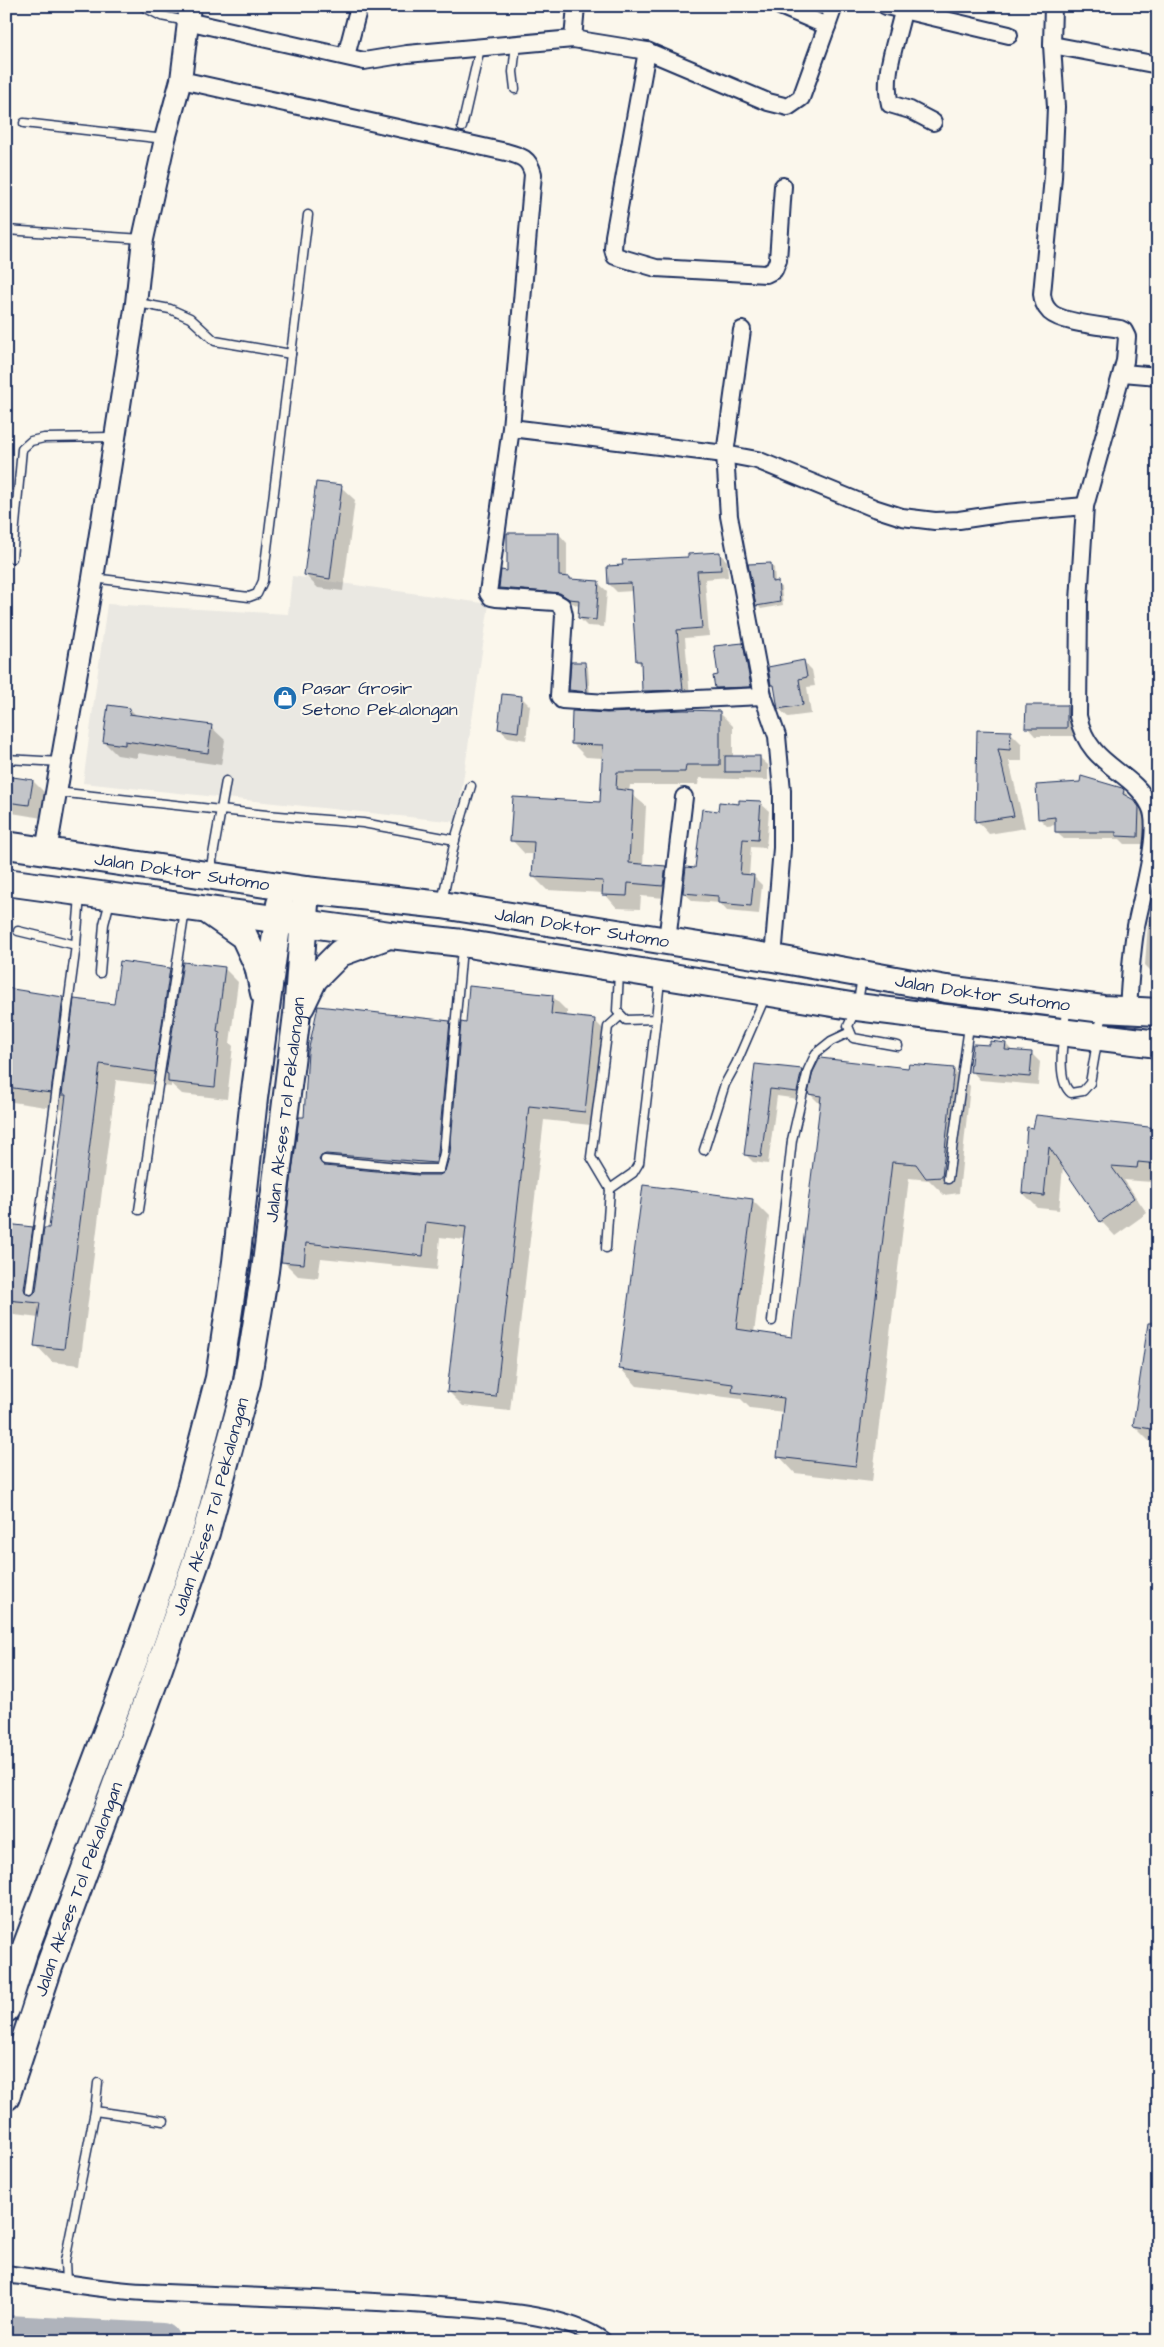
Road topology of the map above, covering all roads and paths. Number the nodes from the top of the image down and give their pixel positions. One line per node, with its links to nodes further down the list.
1 (142, 6): 8 (lane)
2 (359, 6): 16 (street)
3 (576, 6): 11 (street)
4 (780, 6): 9 (street)
5 (834, 6): 9 (street)
6 (1053, 6): 13 (street)
7 (902, 9): 10 (street); 20 (street)
8 (189, 14): 16 (street); 18 (street)
9 (827, 26): 15 (street)
10 (1009, 35)
11 (573, 39): 12 (street); 15 (street)
12 (516, 44): 14 (street); 19 (lane)
13 (1052, 45): 17 (street); 31 (street)
14 (480, 48): 16 (street); 22 (lane)
15 (646, 51): 24 (street)
16 (346, 56)
17 (1158, 65)
18 (180, 80): 23 (street); 33 (street)
19 (515, 89)
20 (933, 122)
21 (24, 123): 23 (lane)
22 (462, 127)
23 (165, 139): 27 (street)
24 (783, 186)
25 (308, 215): 30 (lane)
26 (6, 230): 27 (lane)
27 (143, 239): 28 (street)
28 (136, 303): 30 (lane); 34 (street)
29 (742, 330): 35 (street)
30 (291, 354): 38 (lane)
31 (1122, 373): 32 (street); 36 (street)
32 (1158, 376)
33 (511, 428): 35 (street); 39 (street)
34 (115, 437): 37 (lane); 38 (street)
35 (726, 454): 36 (street); 39 (street)
36 (1085, 506): 46 (street)
37 (12, 558)
38 (93, 578): 41 (street)
39 (763, 696): 64 (street)
40 (6, 759): 41 (lane)
41 (61, 762): 44 (street)
42 (226, 781): 47 (lane)
43 (471, 786): 48 (lane)
44 (56, 792): 47 (lane); 50 (street)
45 (684, 797): 61 (street)
46 (1155, 808): 73 (street)
47 (220, 810): 48 (lane); 51 (lane)
48 (455, 840): 56 (lane)
49 (6, 845): 50 (highway, Jalan Doktor Sutomo)
50 (46, 851): 51 (highway, Jalan Doktor Sutomo)
51 (209, 876): 53 (highway, Jalan Doktor Sutomo)
52 (6, 882): 54 (highway, Jalan Doktor Sutomo)
53 (294, 888): 56 (highway, Jalan Doktor Sutomo); 58 (highway, Jalan Akses Tol Pekalongan)
54 (80, 894): 55 (highway, Jalan Doktor Sutomo); 63 (lane)
55 (111, 896): 57 (highway, Jalan Doktor Sutomo); 66 (lane)
56 (442, 905): 61 (highway, Jalan Doktor Sutomo)
57 (197, 909): 58 (highway, Jalan Doktor Sutomo); 72 (highway); 88 (lane)
58 (290, 922): 60 (highway, Jalan Doktor Sutomo); 72 (highway, Jalan Akses Tol Pekalongan); 75 (highway, Jalan Akses Tol Pekalongan)
59 (18, 930): 63 (lane)
60 (390, 936): 62 (highway, Jalan Doktor Sutomo); 75 (highway)
61 (667, 941): 64 (highway, Jalan Doktor Sutomo)
62 (462, 944): 65 (highway, Jalan Doktor Sutomo); 85 (lane)
63 (76, 945): 90 (lane)
64 (773, 958): 67 (highway, Jalan Doktor Sutomo)
65 (619, 969): 68 (highway, Jalan Doktor Sutomo); 76 (lane)
66 (100, 973)
67 (862, 974): 70 (highway, Jalan Doktor Sutomo); 71 (lane)
68 (660, 975): 69 (highway, Jalan Doktor Sutomo); 77 (lane)
69 (766, 992): 71 (highway, Jalan Doktor Sutomo); 84 (lane)
70 (1067, 1004): 73 (highway, Jalan Doktor Sutomo); 80 (lane)
71 (857, 1007): 78 (highway, Jalan Doktor Sutomo); 79 (lane)
72 (267, 1009): 92 (highway, Jalan Akses Tol Pekalongan)
73 (1115, 1009): 74 (highway, Jalan Doktor Sutomo); 81 (lane)
74 (1158, 1012)
75 (297, 1014): 94 (highway, Jalan Akses Tol Pekalongan)
76 (620, 1016): 77 (lane); 87 (lane)
77 (656, 1020): 87 (lane)
78 (969, 1021): 80 (highway, Jalan Doktor Sutomo); 86 (lane)
79 (850, 1032): 83 (lane); 91 (lane)
80 (1064, 1034): 81 (highway, Jalan Doktor Sutomo); 81 (lane)
81 (1097, 1037): 82 (highway, Jalan Doktor Sutomo)
82 (1158, 1044)
83 (898, 1046)
84 (704, 1150)
85 (325, 1160)
86 (948, 1179)
87 (610, 1189): 89 (lane)
88 (139, 1210)
89 (606, 1248)
90 (30, 1290)
91 (772, 1321)
92 (6, 2009)
93 (98, 2083): 95 (lane)
94 (6, 2097)
95 (95, 2111): 96 (lane); 98 (lane)
96 (164, 2121)
97 (6, 2274): 98 (street)
98 (66, 2282): 99 (street)
99 (604, 2341)

